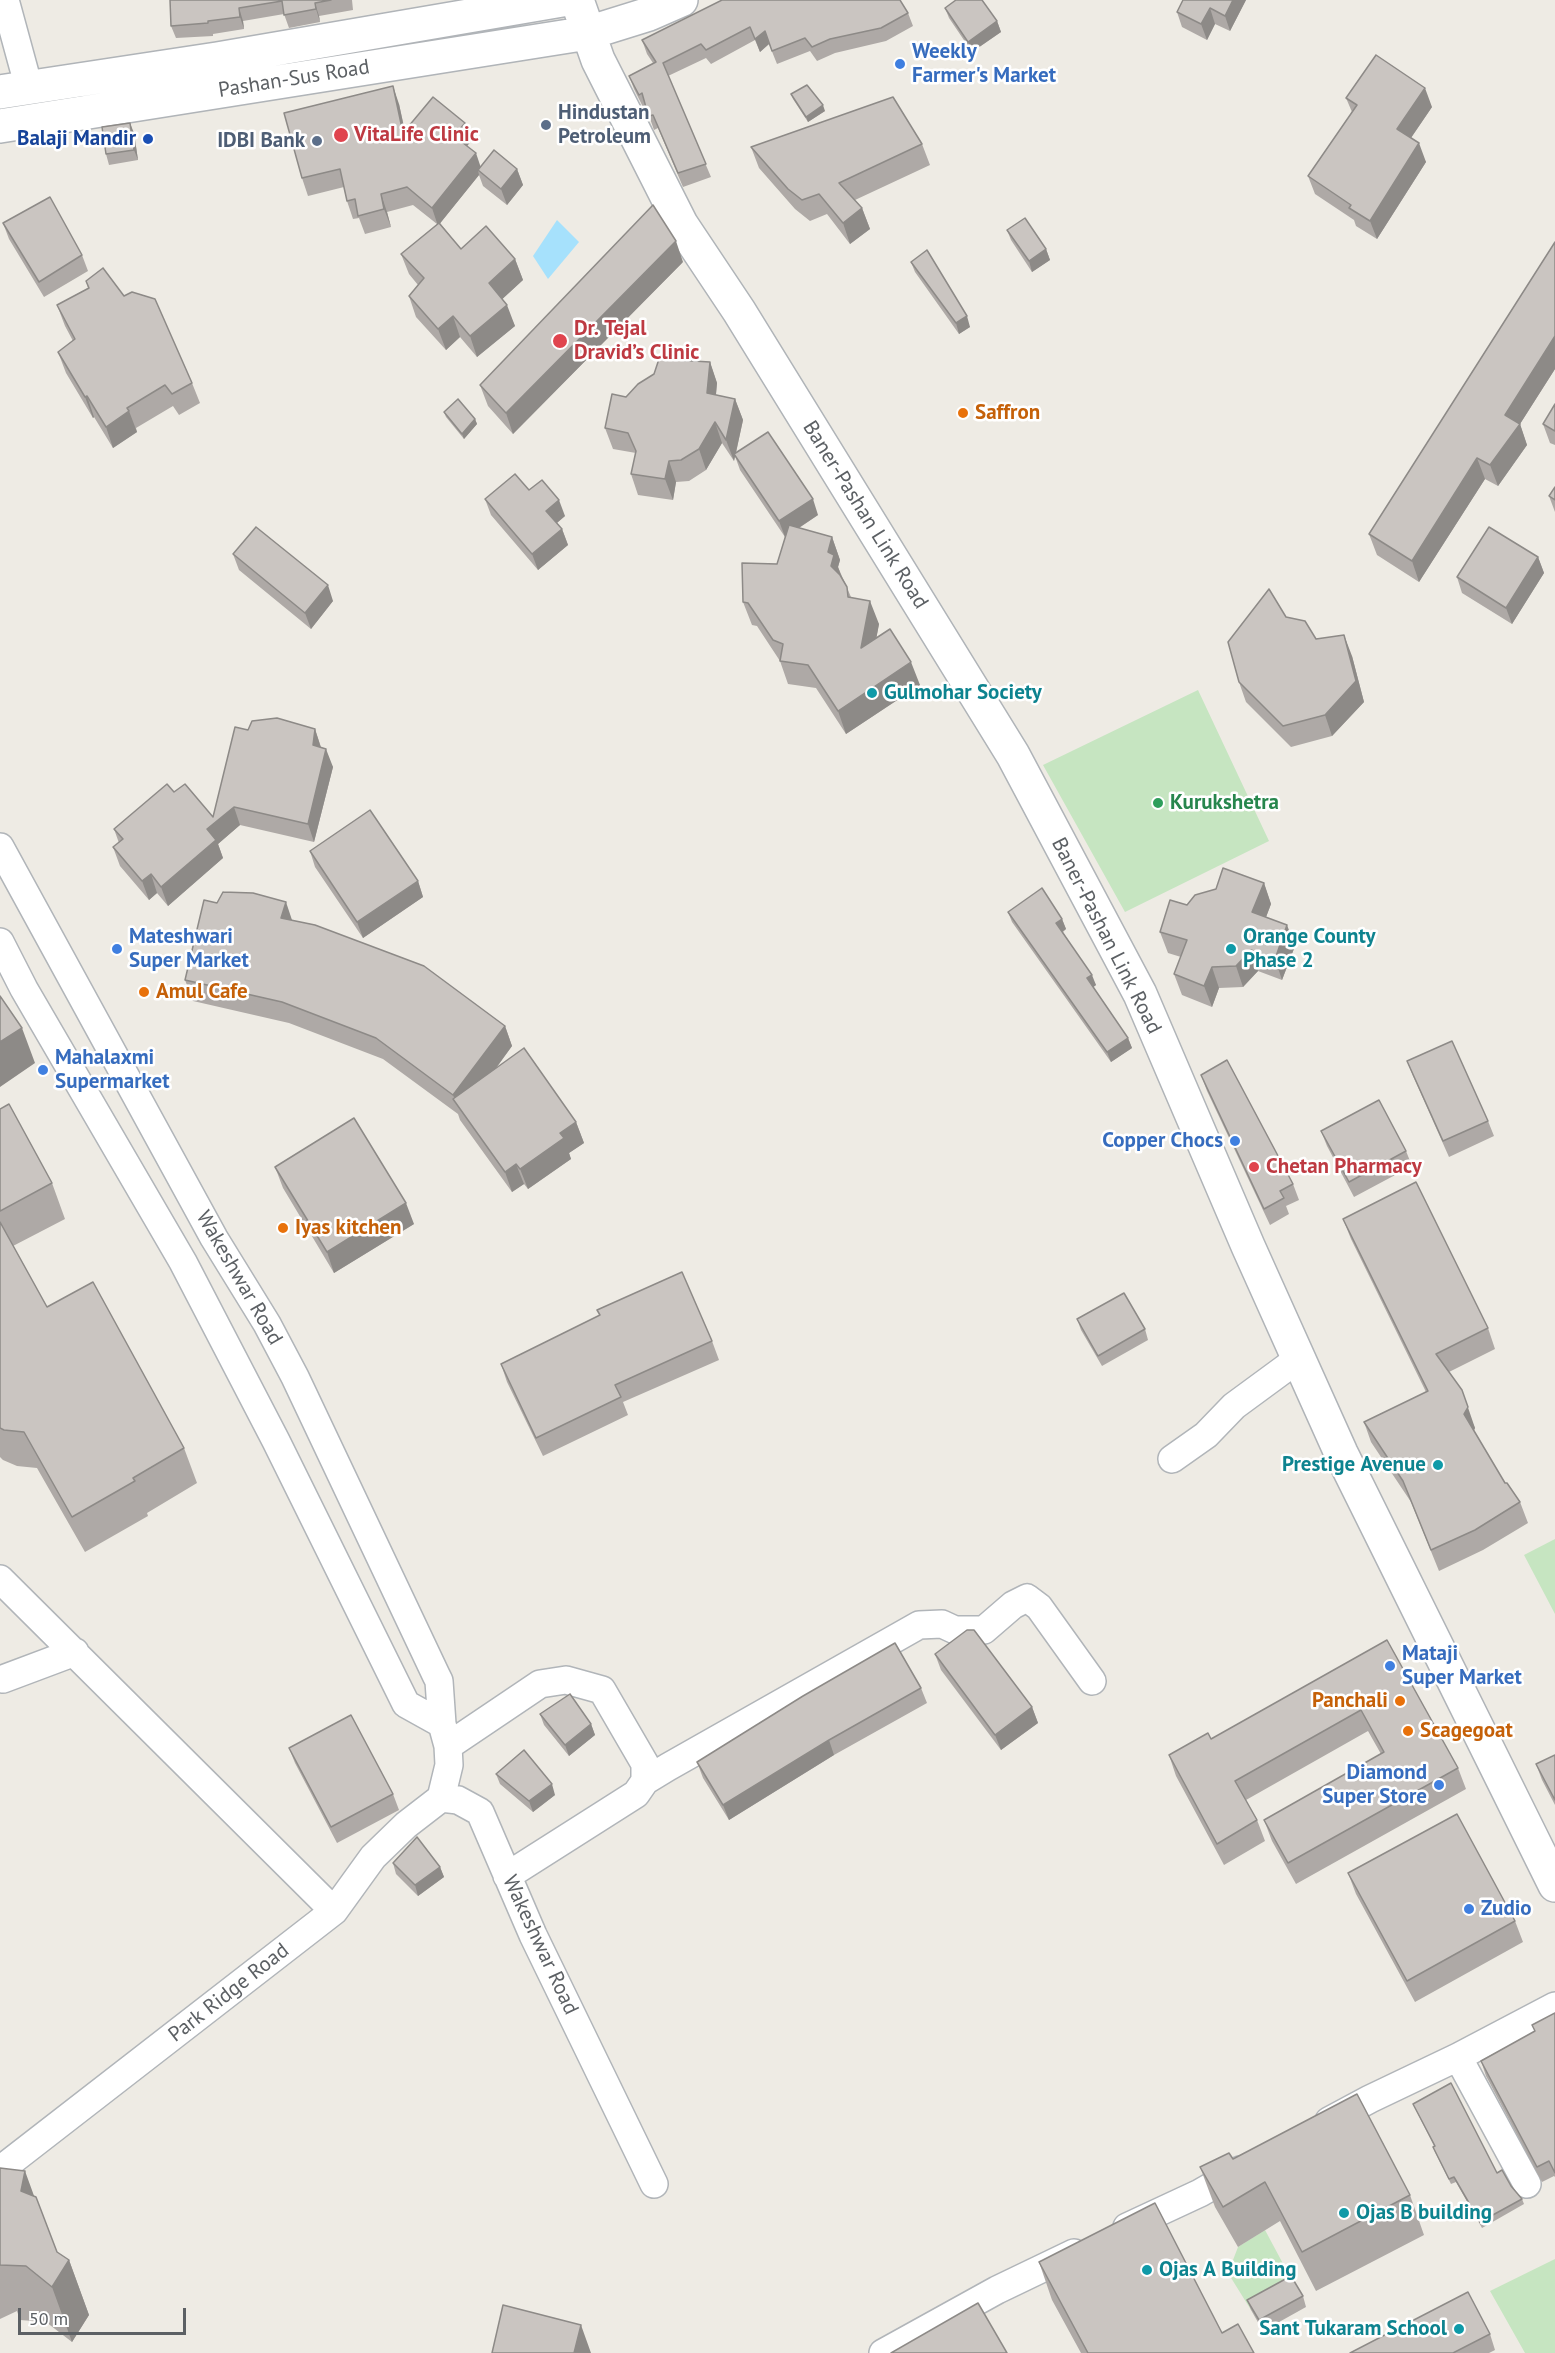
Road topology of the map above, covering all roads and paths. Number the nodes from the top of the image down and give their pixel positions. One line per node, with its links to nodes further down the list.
1 (5, 0): 6 (street)
2 (562, 0): 6 (street, Pashan-Sus Road)
3 (577, 0): 5 (street, Baner-Pashan Link Road)
4 (681, 0): 5 (street, Pashan-Sus Road)
5 (593, 46): 7 (street, Pashan-Sus Road); 12 (street, Baner-Pashan Link Road)
6 (14, 90)
7 (0, 126)
8 (0, 846): 13 (street, Wakeshwar Road)
9 (0, 942): 10 (street, Wakeshwar Road)
10 (24, 989): 11 (street); 14 (street, Wakeshwar Road)
11 (0, 1005)
12 (1298, 1359): 15 (street); 24 (street, Baner-Pashan Link Road)
13 (317, 1421): 14 (street); 20 (street, Wakeshwar Road)
14 (276, 1441): 20 (street, Wakeshwar Road)
15 (1172, 1459)
16 (0, 1579): 17 (street)
17 (75, 1652): 18 (street); 25 (street)
18 (3, 1679)
19 (1092, 1681): 21 (street)
20 (445, 1735): 21 (street); 22 (street, Wakeshwar Road)
21 (645, 1781): 23 (street)
22 (441, 1798): 23 (street, Wakeshwar Road); 25 (street, Park Ridge Road)
23 (507, 1876): 31 (street, Wakeshwar Road)
24 (1555, 1885)
25 (334, 1911): 30 (street, Park Ridge Road)
26 (1555, 2006): 27 (street)
27 (1458, 2058): 28 (street); 32 (street)
28 (1308, 2133)
29 (1266, 2156): 33 (street)
30 (0, 2170)
31 (654, 2184)
32 (1527, 2184)
33 (883, 2353)

